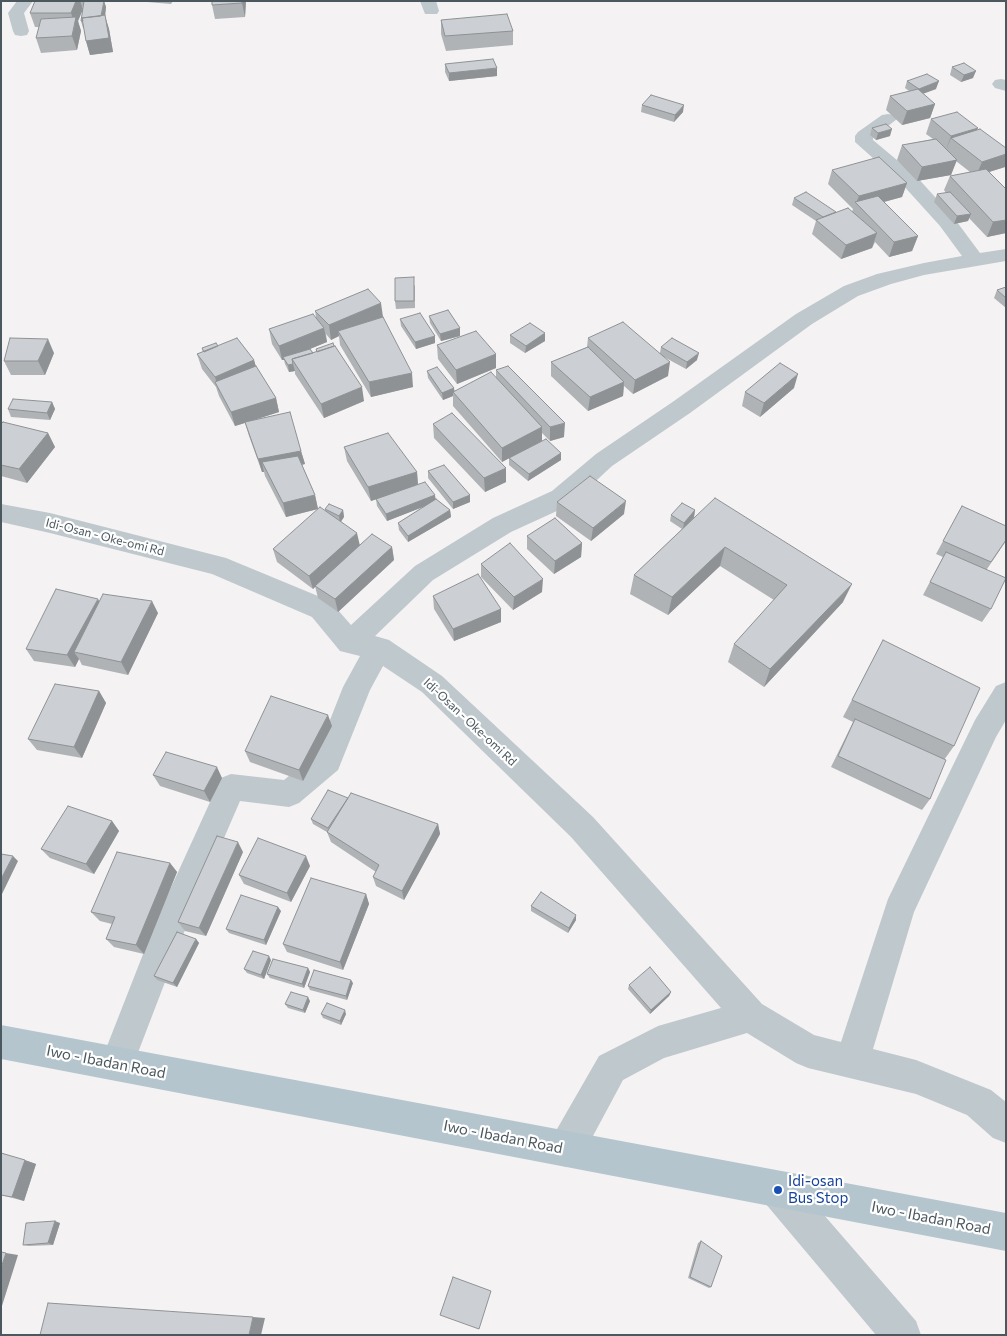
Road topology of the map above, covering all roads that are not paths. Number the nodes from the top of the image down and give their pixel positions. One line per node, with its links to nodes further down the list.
1 (25, 1): 2 (street)
2 (21, 31)
3 (888, 119): 5 (street)
4 (1006, 255): 5 (street)
5 (975, 260): 7 (street)
6 (1, 513): 7 (street, Idi-Osan - Oke-omi Rd)
7 (350, 643): 8 (street, Idi-Osan - Oke-omi Rd)
8 (379, 648): 10 (street, Idi-Osan - Oke-omi Rd); 13 (street)
9 (1006, 694): 12 (street)
10 (750, 1016): 12 (street, Idi-Osan - Oke-omi Rd); 15 (street)
11 (1, 1042): 13 (main road, Iwo - Ibadan Road)
12 (852, 1062): 14 (street, Idi-Osan - Oke-omi Rd)
13 (117, 1064): 15 (main road, Iwo - Ibadan Road)
14 (1006, 1125)
15 (566, 1149): 16 (main road, Iwo - Ibadan Road)
16 (778, 1190): 17 (main road, Iwo - Ibadan Road); 18 (street)
17 (1006, 1232)
18 (902, 1335)

